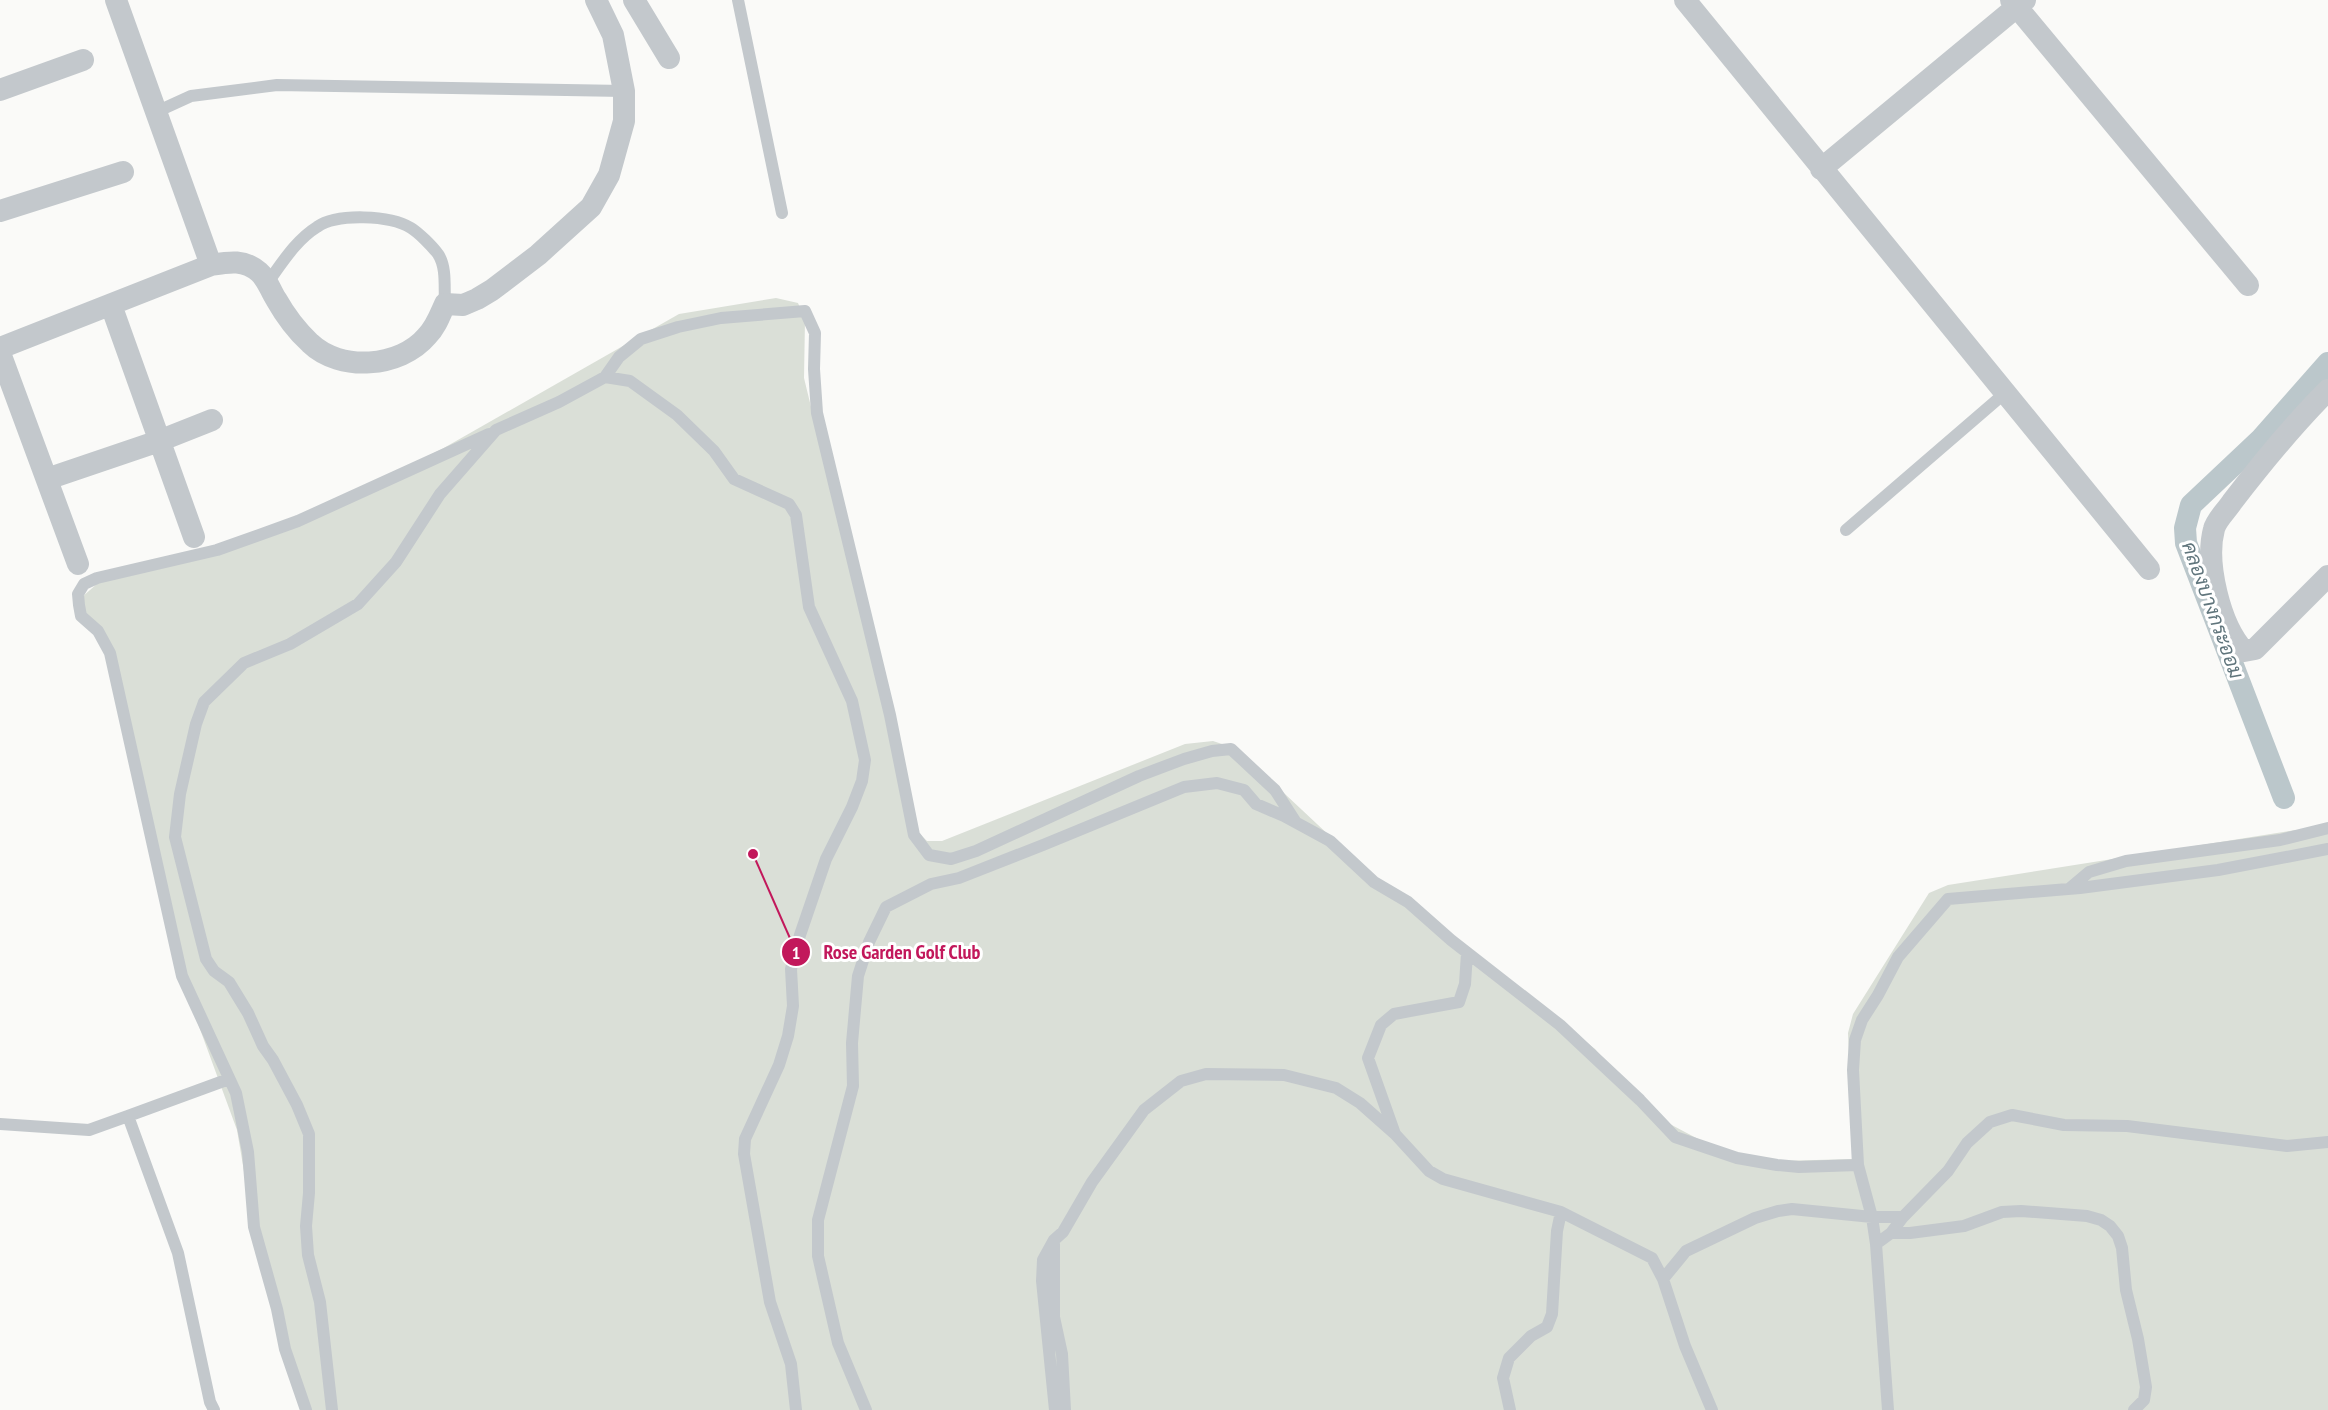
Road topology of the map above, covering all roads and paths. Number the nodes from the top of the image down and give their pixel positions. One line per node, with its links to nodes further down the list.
1 (117, 0): 11 (street)
2 (596, 0): 10 (street)
3 (634, 0): 7 (street)
4 (738, 0): 15 (lane)
5 (1685, 0): 12 (street)
6 (2018, 2): 12 (street); 18 (street)
7 (669, 58)
8 (83, 60): 9 (street)
9 (0, 90)
10 (624, 91): 11 (lane); 19 (street)
11 (156, 112): 16 (street)
12 (1821, 169): 25 (street)
13 (123, 172): 14 (street)
14 (0, 211)
15 (782, 213)
16 (211, 265): 17 (street); 20 (street)
17 (268, 282): 19 (street); 19 (lane)
18 (2248, 285)
19 (445, 304)
20 (111, 305): 21 (street); 28 (street)
21 (0, 348)
22 (0, 353): 29 (street)
23 (605, 377): 27 (lane); 35 (lane); 56 (lane)
24 (2328, 390): 34 (street)
25 (2005, 393): 30 (lane); 33 (street)
26 (212, 420): 28 (street)
27 (496, 431): 40 (lane); 55 (lane)
28 (159, 441): 29 (street); 31 (street)
29 (46, 479): 32 (street)
30 (1846, 530)
31 (194, 537)
32 (78, 564)
33 (2149, 569)
34 (2328, 576)
35 (1296, 822): 39 (lane); 57 (lane)
36 (2328, 828): 38 (lane)
37 (2328, 849): 38 (lane)
38 (2070, 888): 45 (lane)
39 (1467, 953): 43 (lane); 45 (lane)
40 (229, 1079): 41 (lane); 54 (lane)
41 (128, 1116): 42 (lane); 53 (lane)
42 (0, 1124)
43 (1395, 1134): 46 (lane); 52 (lane)
44 (2328, 1142): 48 (lane)
45 (1858, 1165): 47 (lane)
46 (1561, 1212): 51 (lane); 60 (lane)
47 (1872, 1216): 48 (lane); 50 (lane); 51 (lane)
48 (1903, 1216): 49 (lane)
49 (1891, 1233): 50 (lane); 63 (lane)
50 (1876, 1244): 62 (lane)
51 (1663, 1280): 61 (lane)
52 (1050, 1316): 58 (lane); 59 (lane)
53 (214, 1410)
54 (306, 1410)
55 (332, 1410)
56 (796, 1410)
57 (866, 1410)
58 (1055, 1410)
59 (1065, 1410)
60 (1509, 1410)
61 (1712, 1410)
62 (1888, 1410)
63 (2134, 1410)

